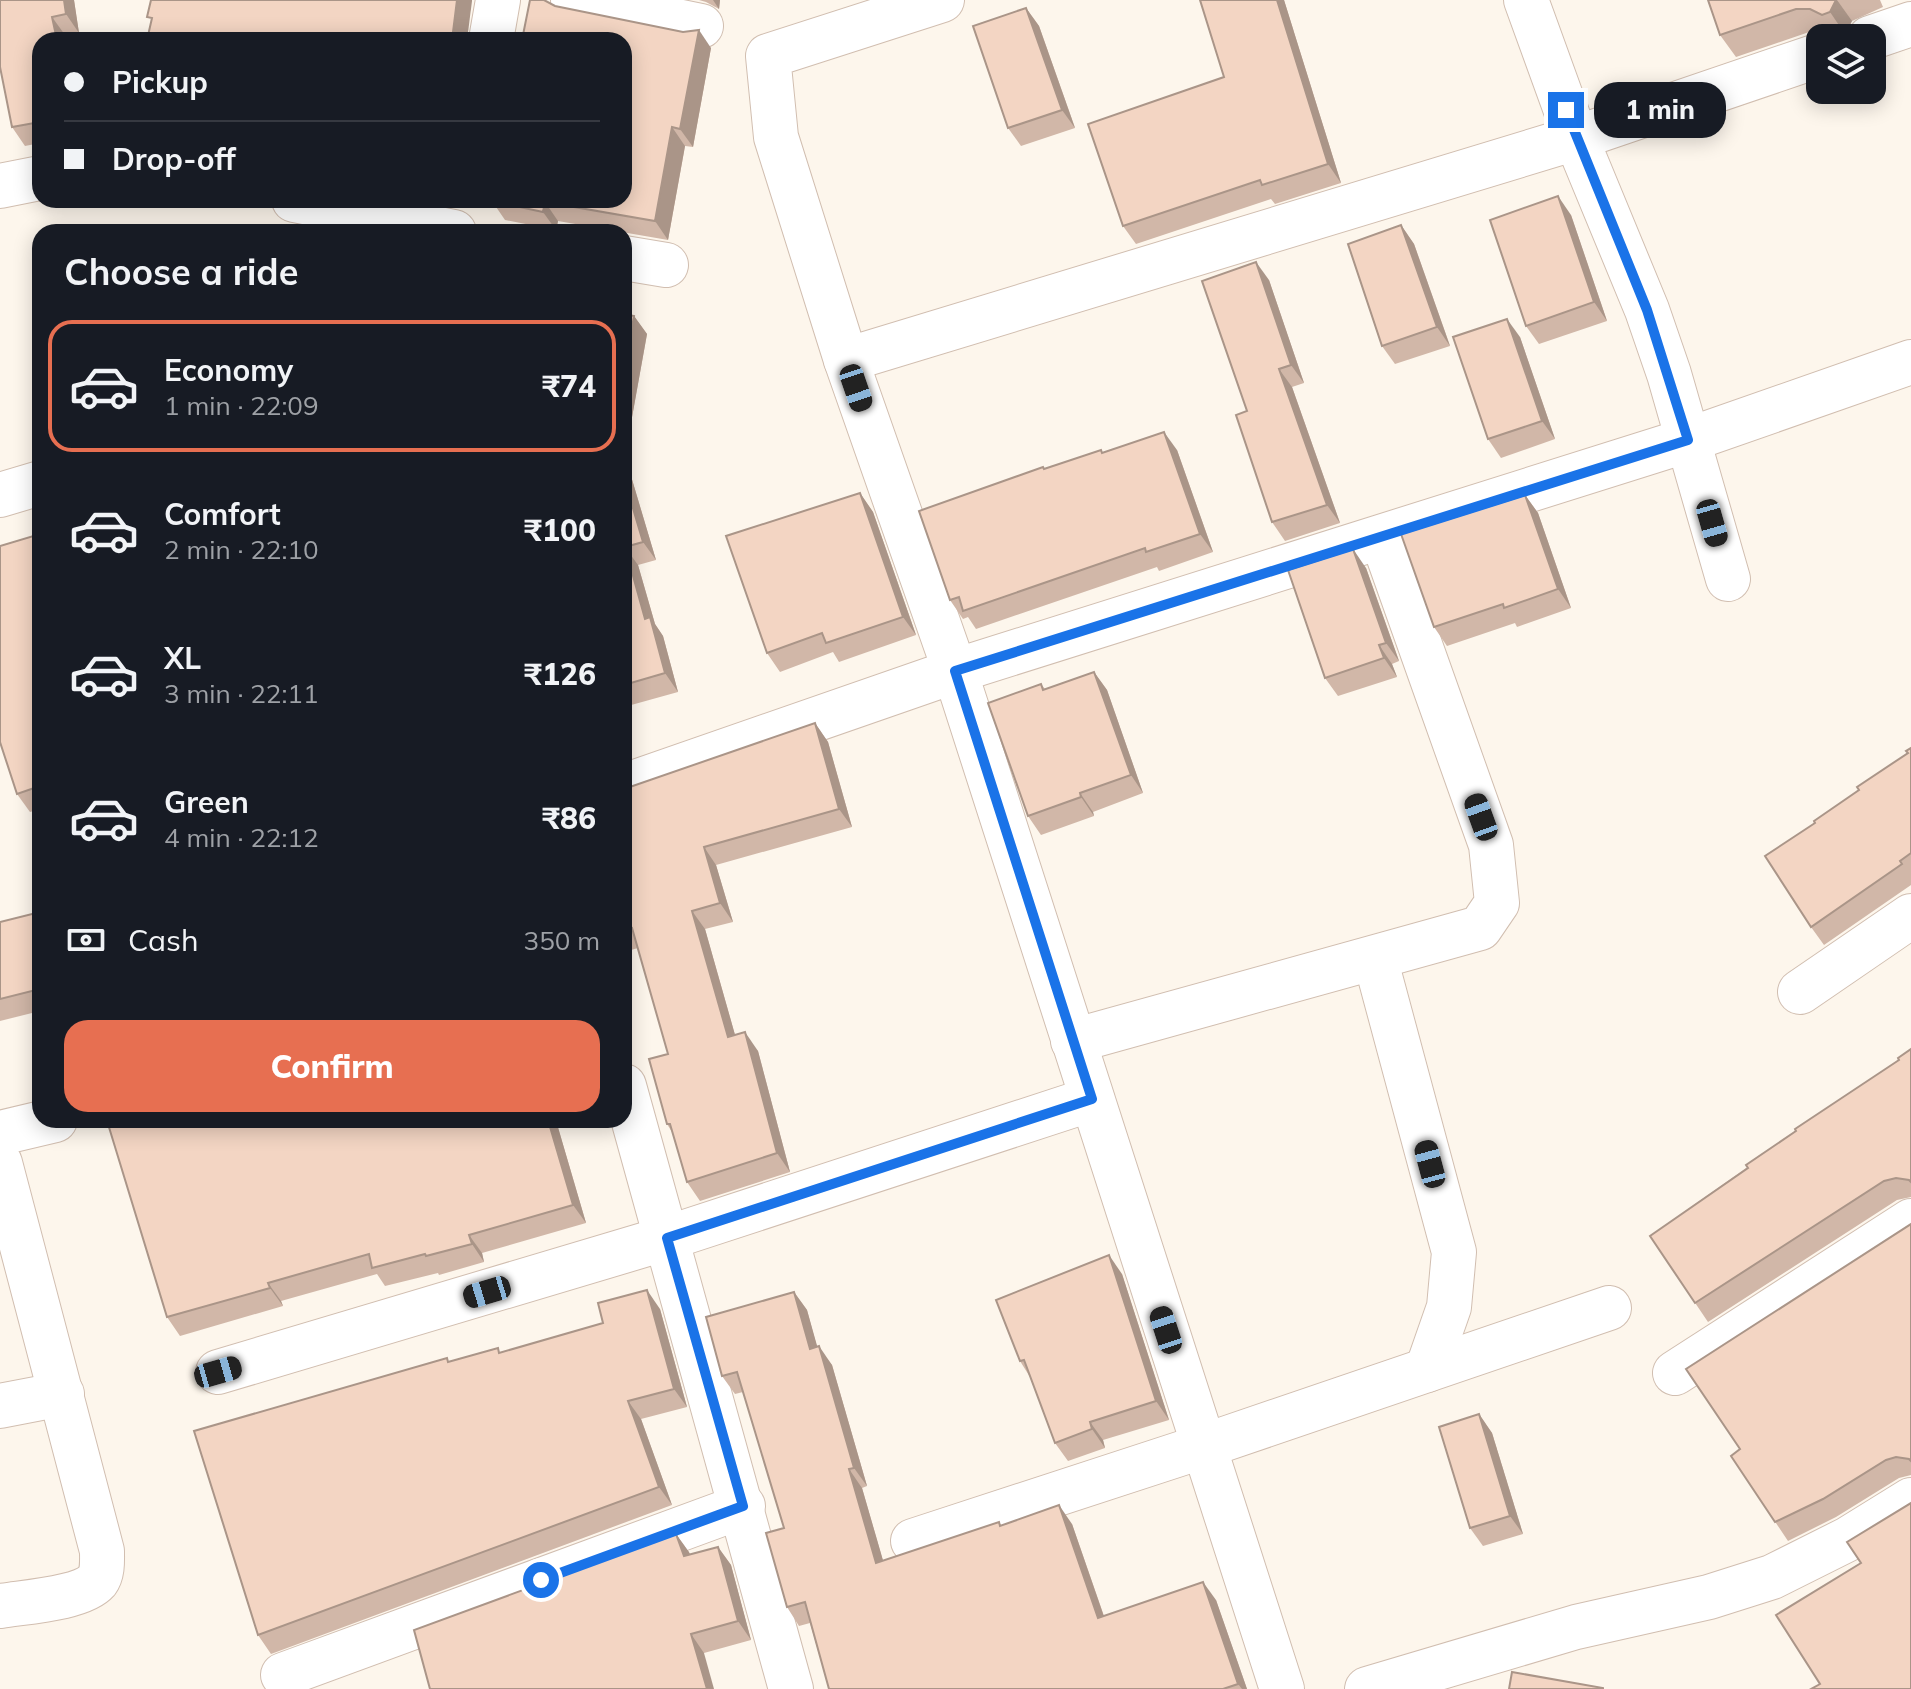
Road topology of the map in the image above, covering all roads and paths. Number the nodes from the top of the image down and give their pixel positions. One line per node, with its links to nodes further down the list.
1 (498, 0): 7 (street)
2 (573, 0): 6 (street)
3 (942, 0): 17 (street)
4 (1526, 0): 10 (street)
5 (1911, 24): 8 (street)
6 (701, 26)
7 (492, 32)
8 (1886, 33)
9 (1806, 60): 10 (street)
10 (1576, 138): 17 (street); 19 (street)
11 (32, 180): 12 (street)
12 (0, 186)
13 (334, 208): 14 (street)
14 (416, 224)
15 (632, 259): 16 (street)
16 (666, 265)
17 (846, 360): 24 (street)
18 (1911, 362): 19 (street)
19 (1688, 440): 22 (street); 23 (street)
20 (32, 485): 21 (street)
21 (0, 495)
22 (1382, 538): 24 (street); 27 (street)
23 (1728, 579)
24 (955, 671): 25 (street); 29 (street)
25 (632, 783)
26 (1911, 916): 28 (street)
27 (1375, 958): 29 (street); 38 (street)
28 (1800, 992)
29 (1073, 1041): 30 (street)
30 (1092, 1099): 36 (street); 43 (street)
31 (632, 1114): 36 (street)
32 (32, 1125): 33 (street)
33 (0, 1133)
34 (0, 1163): 41 (street)
35 (1911, 1221): 40 (street)
36 (667, 1238): 39 (street); 45 (street)
37 (1609, 1308): 38 (street)
38 (1427, 1370): 43 (street)
39 (218, 1372)
40 (1675, 1373)
41 (62, 1394): 42 (street); 47 (street)
42 (0, 1406)
43 (1204, 1446): 46 (street); 50 (street)
44 (1911, 1500): 51 (street)
45 (743, 1506): 48 (street); 49 (street)
46 (913, 1541)
47 (0, 1606)
48 (283, 1675)
49 (791, 1689)
50 (1282, 1689)
51 (1367, 1689)

